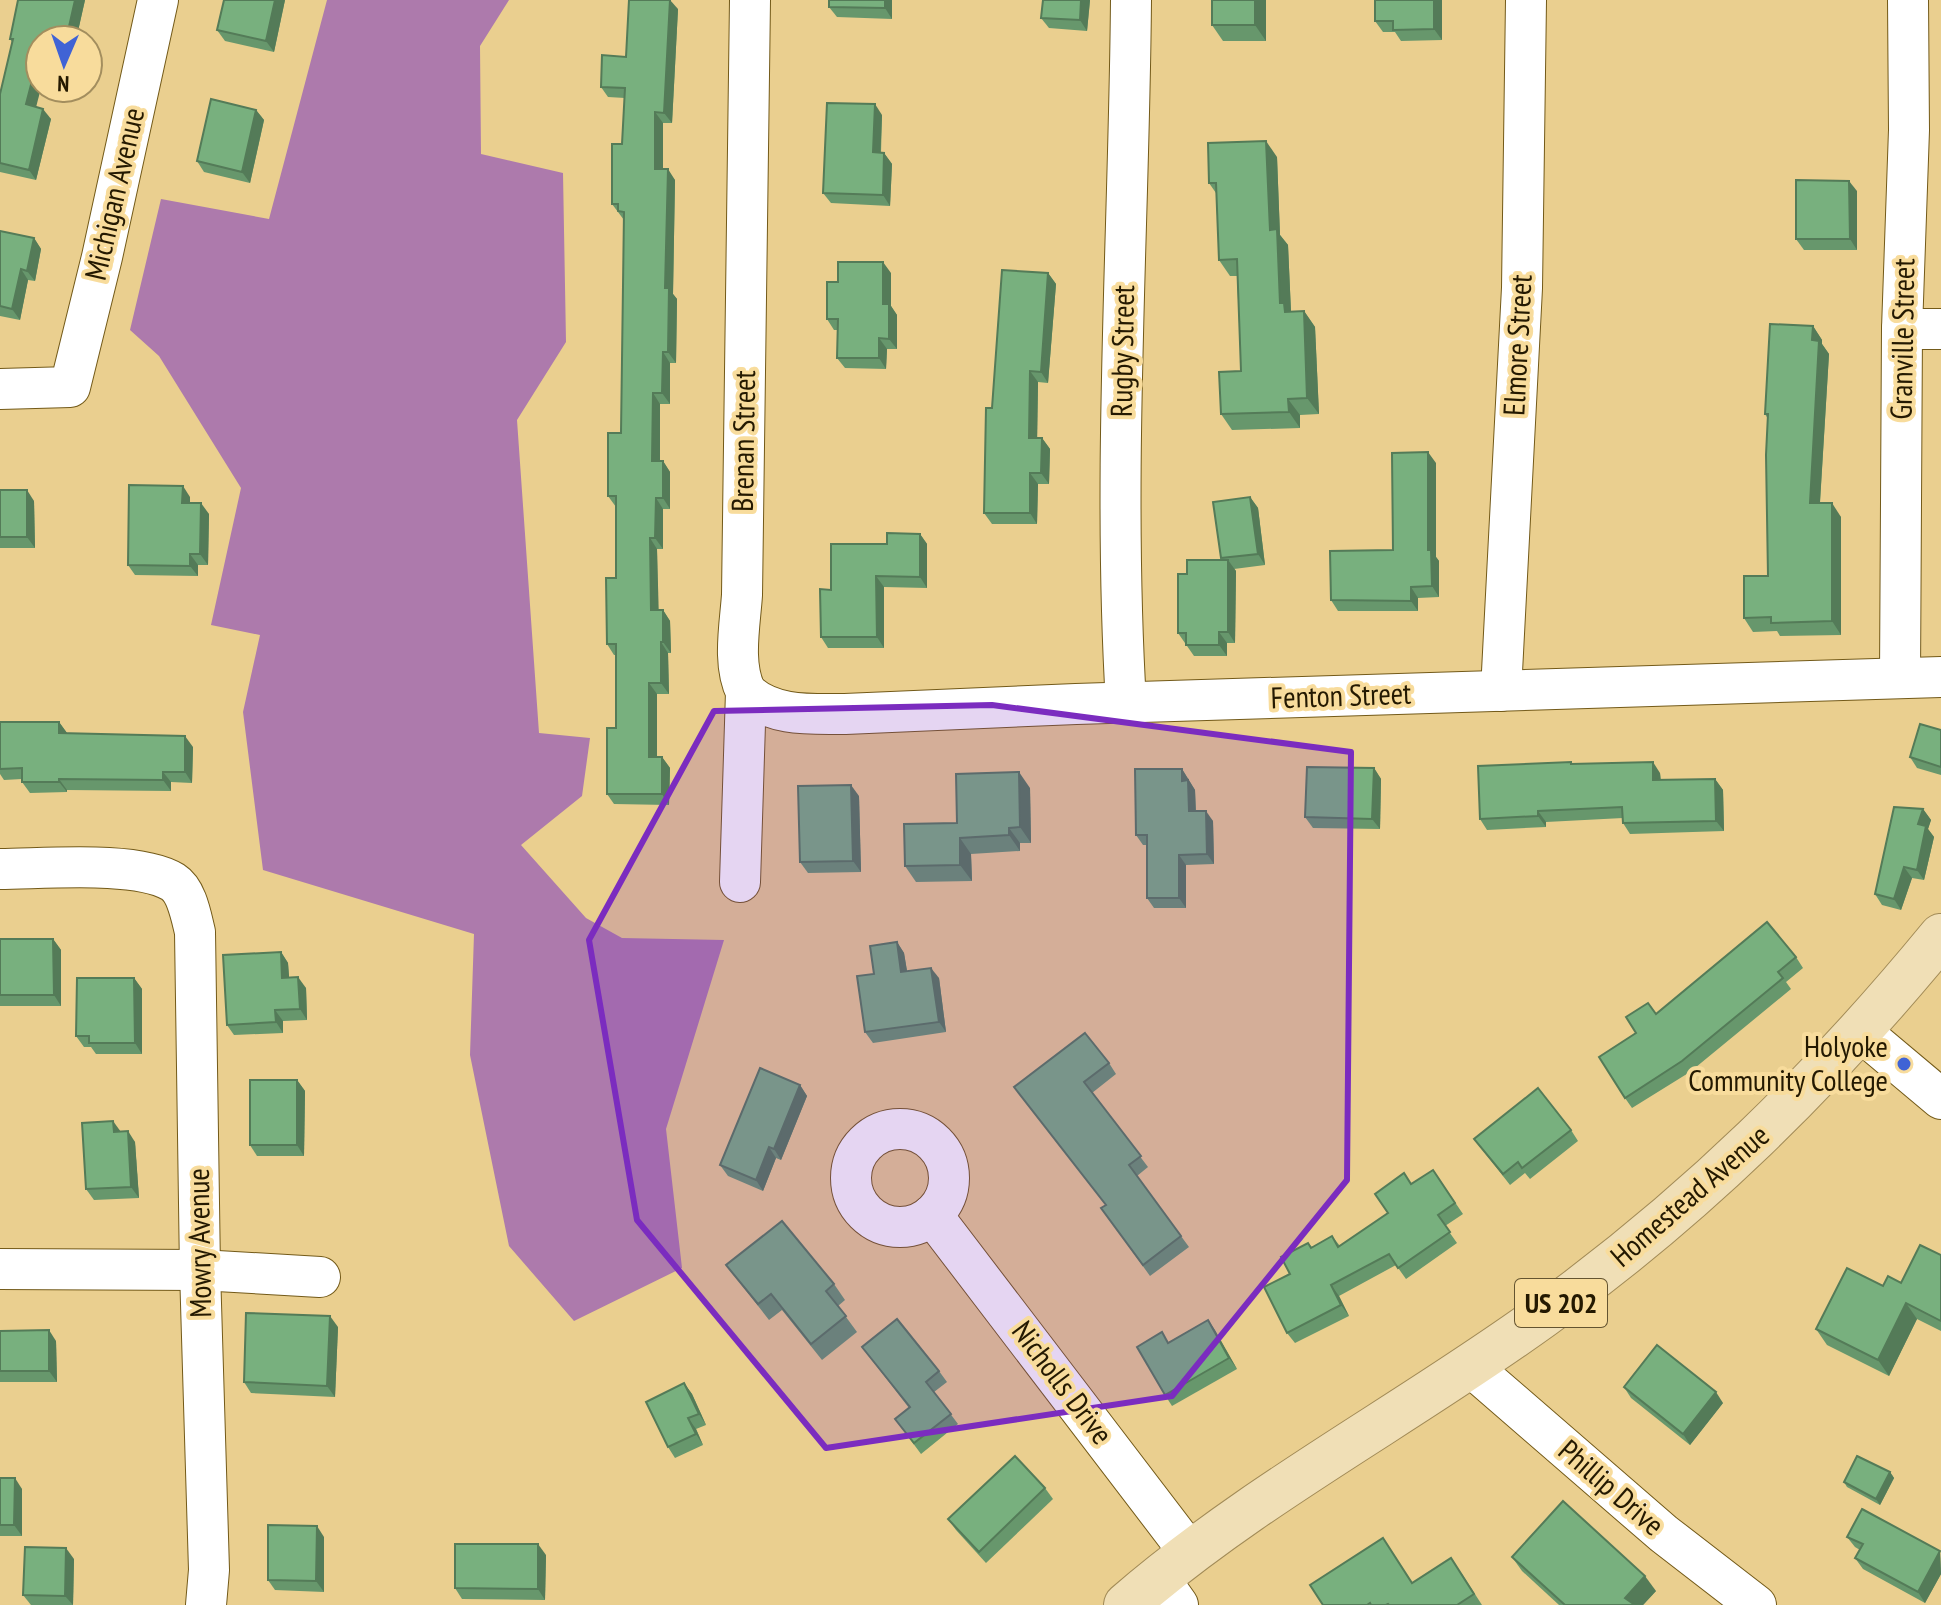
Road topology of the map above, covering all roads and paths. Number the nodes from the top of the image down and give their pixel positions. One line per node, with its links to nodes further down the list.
1 (158, 0): 8 (street, Michigan Avenue)
2 (750, 0): 12 (street, Brenan Street)
3 (1131, 0): 13 (street, Rugby Street)
4 (1526, 0): 11 (street, Elmore Street)
5 (1908, 0): 6 (street, Granville Street)
6 (1902, 329): 7 (street); 10 (street, Granville Street)
7 (1941, 329)
8 (0, 389)
9 (1941, 677): 10 (street, Fenton Street)
10 (1900, 678): 11 (street, Fenton Street)
11 (1501, 691): 13 (street, Fenton Street)
12 (746, 692): 13 (street, Fenton Street); 15 (street, Brenan Street)
13 (1126, 703)
14 (0, 869): 21 (street, Mowry Avenue)
15 (740, 882)
16 (1941, 936): 17 (main road, Homestead Avenue / US 202)
17 (1860, 1031): 18 (street); 23 (main road, Homestead Avenue / US 202)
18 (1941, 1099)
19 (932, 1215): 24 (street, Nicholls Drive)
20 (0, 1269): 21 (street)
21 (200, 1270): 22 (street); 25 (street, Mowry Avenue)
22 (320, 1277)
23 (1470, 1366): 24 (main road, Homestead Avenue / US 202); 27 (street, Phillip Drive)
24 (1176, 1578): 26 (main road, Homestead Avenue / US 202)
25 (206, 1605)
26 (1126, 1605)
27 (1756, 1605)

